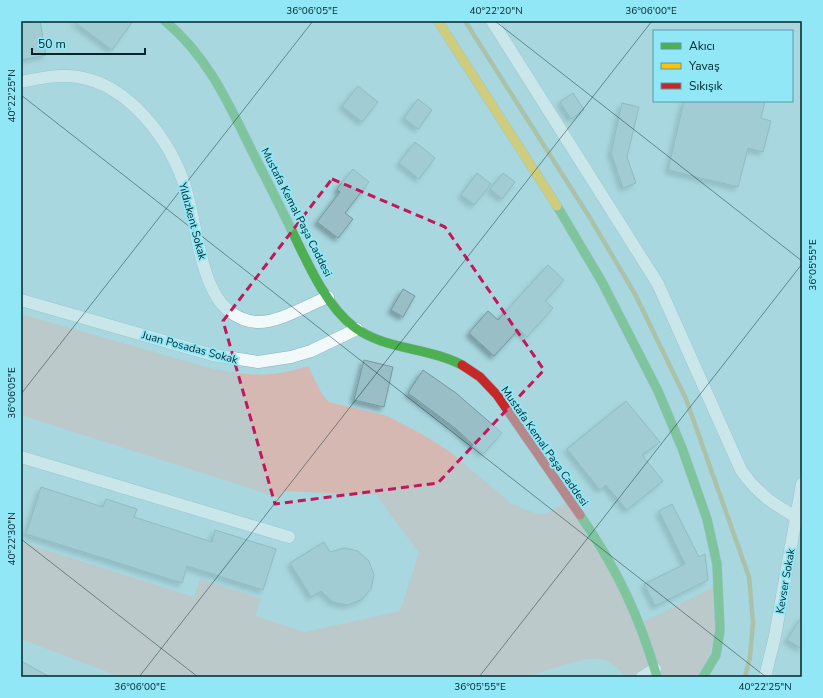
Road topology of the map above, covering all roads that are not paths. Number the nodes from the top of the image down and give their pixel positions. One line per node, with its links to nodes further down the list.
1 (165, 21): 5 (street, Mustafa Kemal Paşa Caddesi)
2 (438, 21): 14 (street)
3 (492, 21): 10 (street)
4 (21, 82): 5 (street, Yıldızkent Sokak)
5 (328, 296): 7 (street, Mustafa Kemal Paşa Caddesi)
6 (21, 300): 7 (street, Juan Posadas Sokak)
7 (357, 329): 12 (street, Mustafa Kemal Paşa Caddesi)
8 (21, 457): 11 (street)
9 (802, 484): 10 (street, Kevser Sokak)
10 (799, 518): 15 (street, Kevser Sokak)
11 (289, 537)
12 (656, 673): 13 (street)
13 (642, 677)
14 (703, 677)
15 (765, 677)

